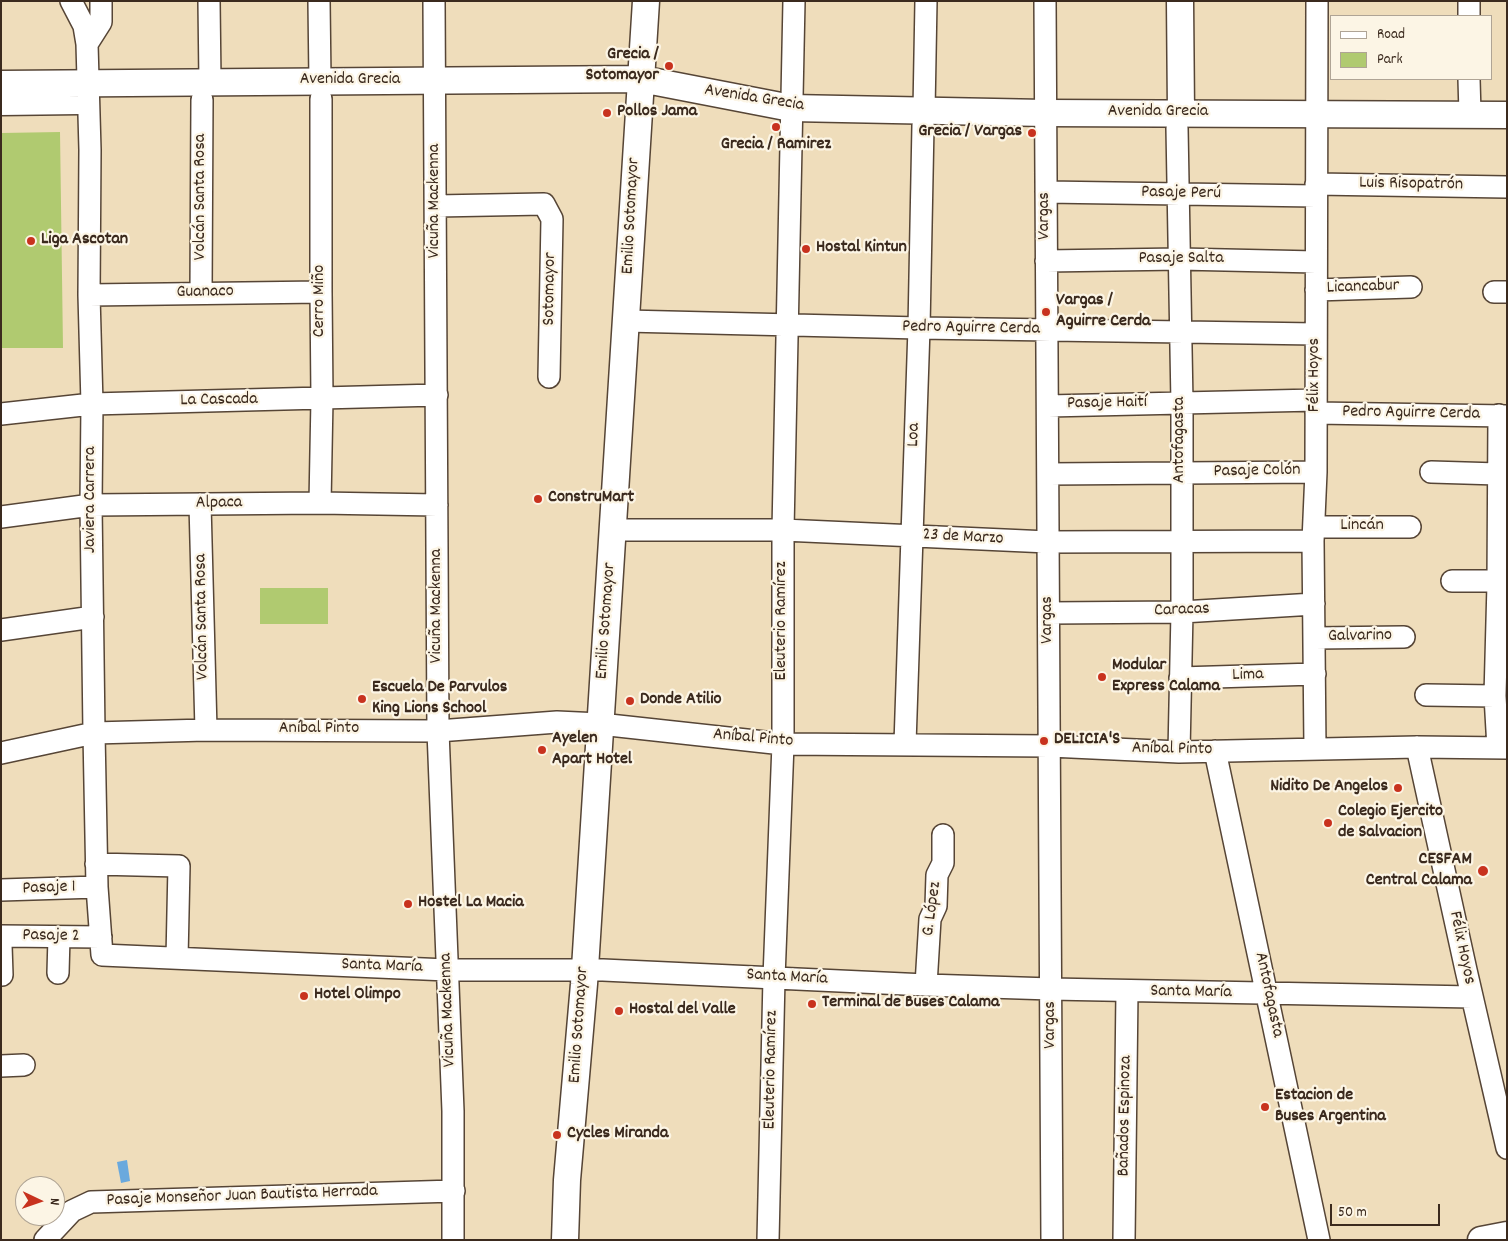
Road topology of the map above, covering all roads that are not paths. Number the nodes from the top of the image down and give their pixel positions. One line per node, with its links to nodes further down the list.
1 (71, 1): 14 (street, Javiera Carrera)
2 (100, 1): 14 (street)
3 (209, 1): 20 (street, Volcán Santa Rosa)
4 (319, 1): 19 (street, Cerro Miño)
5 (434, 1): 18 (street, Vicuña Mackenna)
6 (646, 1): 17 (main road, Emilio Sotomayor)
7 (794, 1): 23 (street, Eleuterio Ramírez)
8 (926, 1): 26 (street, Loa)
9 (1045, 1): 27 (street, Vargas)
10 (1180, 1): 28 (main road, Antofagasta)
11 (1317, 1): 29 (street, Félix Hoyos)
12 (1469, 1): 13 (street)
13 (1469, 15)
14 (87, 44): 21 (street, Javiera Carrera)
15 (1469, 80): 24 (street)
16 (1, 84): 21 (main road, Avenida Grecia)
17 (640, 88): 18 (main road, Avenida Grecia); 23 (main road, Avenida Grecia); 44 (main road, Emilio Sotomayor)
18 (436, 89): 19 (main road, Avenida Grecia); 35 (street, Vicuña Mackenna)
19 (320, 90): 20 (main road, Avenida Grecia); 41 (street, Cerro Miño)
20 (206, 91): 21 (main road, Avenida Grecia); 42 (street, Volcán Santa Rosa)
21 (88, 92): 22 (main road, Avenida Grecia); 43 (street, Javiera Carrera)
22 (1, 102)
23 (791, 114): 26 (main road, Avenida Grecia); 45 (street, Eleuterio Ramírez)
24 (1470, 114): 25 (main road, Avenida Grecia); 29 (main road, Avenida Grecia)
25 (1507, 115)
26 (923, 118): 27 (main road, Avenida Grecia); 46 (street, Loa)
27 (1046, 120): 28 (main road, Avenida Grecia); 33 (street, Vargas)
28 (1179, 121): 29 (main road, Avenida Grecia); 34 (street, Antofagasta)
29 (1316, 121): 30 (main road, Avenida Grecia); 32 (street, Félix Hoyos)
30 (1507, 129)
31 (1507, 186): 32 (street, Luis Risopatrón)
32 (1316, 190): 34 (street, Pasaje Perú); 38 (street, Félix Hoyos)
33 (1046, 192): 34 (street, Pasaje Perú); 37 (street, Vargas)
34 (1178, 194): 36 (street, Antofagasta)
35 (436, 206): 50 (street, Sotomayor); 51 (street, Vicuña Mackenna)
36 (1180, 260): 37 (street, Pasaje Salta); 38 (street, Pasaje Salta); 48 (street, Antofagasta)
37 (1046, 261): 47 (street, Vargas)
38 (1316, 262): 40 (street, Félix Hoyos)
39 (1411, 287): 40 (street, Licancabur)
40 (1316, 290): 49 (street, Félix Hoyos)
41 (321, 292): 42 (street, Guanaco); 52 (street, Cerro Miño)
42 (201, 293): 43 (street, Guanaco)
43 (89, 296): 54 (street, Javiera Carrera)
44 (626, 321): 45 (street, Pedro Aguirre Cerda); 70 (main road, Emilio Sotomayor)
45 (788, 326): 46 (street, Pedro Aguirre Cerda); 71 (street, Eleuterio Ramírez)
46 (919, 328): 47 (street, Pedro Aguirre Cerda); 73 (street, Loa)
47 (1047, 330): 48 (street, Pedro Aguirre Cerda); 55 (street, Vargas)
48 (1180, 331): 49 (street, Pedro Aguirre Cerda); 53 (street, Antofagasta)
49 (1316, 334): 56 (street, Félix Hoyos)
50 (549, 377)
51 (437, 395): 52 (street, La Cascada); 67 (street, Vicuña Mackenna)
52 (322, 399): 54 (street, La Cascada); 64 (street, Cerro Miño)
53 (1182, 403): 55 (street, Pasaje Haití); 56 (street, Pasaje Haití); 61 (street, Antofagasta)
54 (92, 404): 57 (street, La Cascada); 66 (street, Javiera Carrera)
55 (1048, 406): 62 (street, Vargas)
56 (1316, 406): 58 (street, Pedro Aguirre Cerda); 59 (street, Félix Hoyos)
57 (1, 414)
58 (1503, 416): 63 (street)
59 (1316, 472): 61 (street, Pasaje Colón); 72 (street, Félix Hoyos)
60 (1431, 472): 63 (street)
61 (1181, 473): 62 (street, Pasaje Colón); 75 (street, Antofagasta)
62 (1048, 474): 74 (street, Vargas)
63 (1498, 474): 77 (street)
64 (320, 503): 65 (street, Alpaca); 67 (street, Alpaca)
65 (200, 504): 66 (street, Alpaca); 90 (street, Volcán Santa Rosa)
66 (91, 505): 68 (street, Alpaca); 81 (street, Javiera Carrera)
67 (437, 505): 91 (street, Vicuña Mackenna)
68 (1, 517)
69 (1410, 527): 72 (street, Lincán)
70 (613, 530): 71 (street, 23 de Marzo); 89 (main road, Emilio Sotomayor)
71 (783, 530): 73 (street, 23 de Marzo); 93 (street, Eleuterio Ramírez)
72 (1314, 534): 75 (street, 23 de Marzo); 78 (street, Félix Hoyos)
73 (912, 535): 74 (street, 23 de Marzo); 94 (street, Loa)
74 (1048, 542): 75 (street, 23 de Marzo); 80 (street, Vargas)
75 (1181, 542): 79 (street, Antofagasta)
76 (1452, 581): 77 (street)
77 (1502, 584): 88 (street)
78 (1314, 604): 79 (street, Caracas); 84 (street, Félix Hoyos)
79 (1182, 612): 80 (street, Caracas); 86 (street, Antofagasta)
80 (1049, 614): 95 (street, Vargas)
81 (93, 617): 82 (street); 92 (street, Javiera Carrera)
82 (1, 630)
83 (1404, 637): 84 (street, Galvarino)
84 (1315, 638): 85 (street, Félix Hoyos)
85 (1315, 674): 86 (street, Lima); 98 (street, Félix Hoyos)
86 (1180, 678): 100 (street, Antofagasta)
87 (1426, 695): 88 (street)
88 (1495, 696): 97 (street)
89 (600, 724): 91 (street, Aníbal Pinto); 93 (street, Aníbal Pinto); 111 (main road, Emilio Sotomayor)
90 (206, 730): 91 (street, Aníbal Pinto); 92 (street, Aníbal Pinto)
91 (438, 731): 112 (street, Vicuña Mackenna)
92 (94, 733): 101 (street, Aníbal Pinto); 103 (street, Javiera Carrera)
93 (783, 744): 94 (street, Aníbal Pinto); 115 (street, Eleuterio Ramírez)
94 (906, 744): 95 (street, Aníbal Pinto)
95 (1050, 746): 100 (street, Aníbal Pinto); 117 (street, Vargas)
96 (1417, 747): 97 (street, Aníbal Pinto); 98 (street, Aníbal Pinto); 120 (street, Félix Hoyos)
97 (1503, 748)
98 (1315, 749): 99 (street, Aníbal Pinto)
99 (1215, 751): 100 (street, Aníbal Pinto); 119 (street, Antofagasta)
100 (1179, 752)
101 (1, 753)
102 (943, 834): 116 (street, G. López)
103 (96, 864): 104 (street, Javiera Carrera); 110 (street, Pasaje 1)
104 (97, 888): 105 (street, Pasaje 1); 109 (street, Javiera Carrera)
105 (1, 890)
106 (1, 936): 107 (street, Pasaje 2)
107 (59, 937): 109 (street, Pasaje 2); 113 (street)
108 (1, 945): 114 (street)
109 (101, 946): 110 (street, Santa María)
110 (177, 958): 112 (street, Santa María)
111 (584, 969): 112 (street, Santa María); 115 (street, Santa María); 128 (main road, Emilio Sotomayor)
112 (447, 970): 124 (street, Vicuña Mackenna)
113 (58, 973)
114 (2, 975)
115 (774, 978): 116 (street, Santa María); 129 (street, Eleuterio Ramírez)
116 (926, 985): 117 (street, Santa María)
117 (1051, 989): 118 (street, Santa María); 130 (street, Vargas)
118 (1127, 991): 119 (street, Santa María); 131 (street, Bañados Espinoza)
119 (1268, 994): 120 (street, Santa María); 132 (street, Antofagasta)
120 (1472, 997): 123 (street, Félix Hoyos)
121 (24, 1065): 122 (street)
122 (1, 1066)
123 (1507, 1148)
124 (454, 1191): 126 (street, Pasaje Monseñor Juan Bautista Herrada); 127 (street, Vicuña Mackenna)
125 (1507, 1235): 133 (main road)
126 (45, 1240)
127 (453, 1240)
128 (565, 1240)
129 (768, 1240)
130 (1052, 1240)
131 (1124, 1240)
132 (1319, 1240)
133 (1481, 1240)

